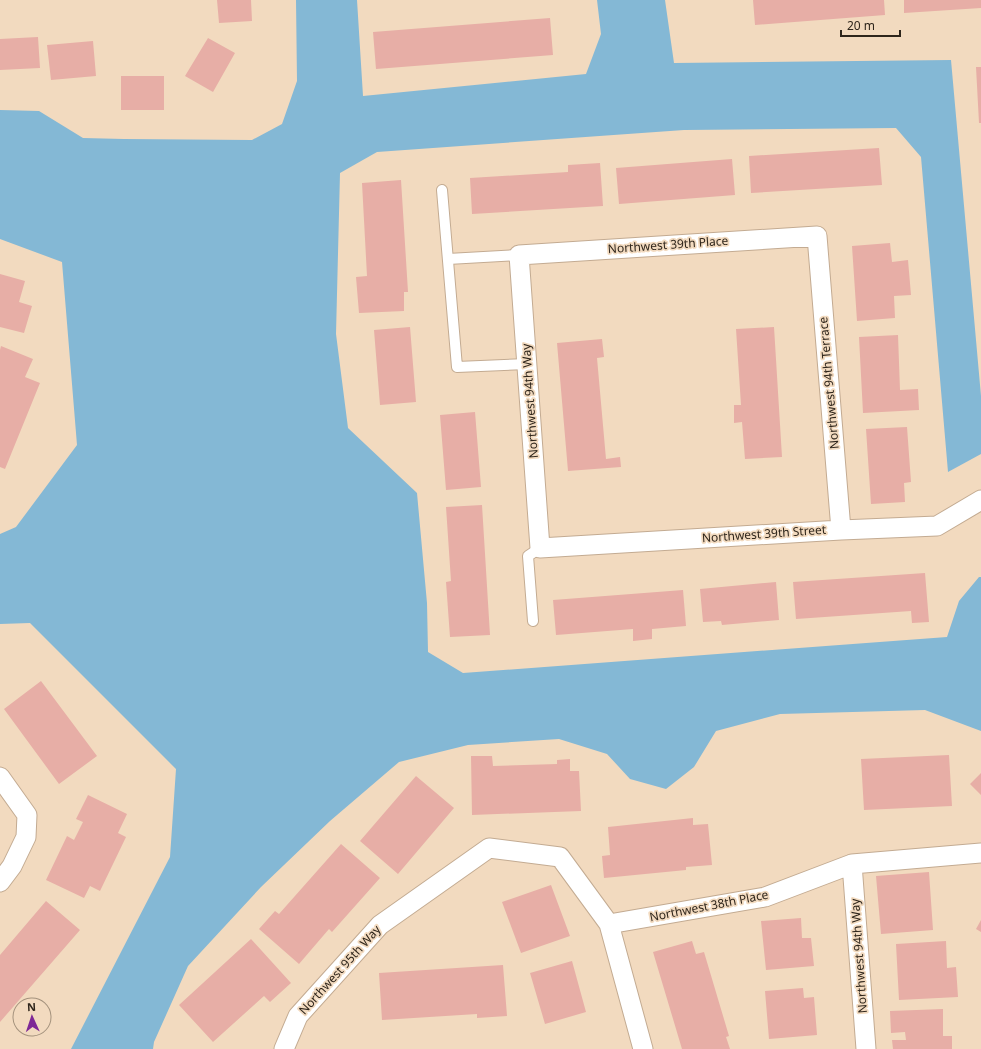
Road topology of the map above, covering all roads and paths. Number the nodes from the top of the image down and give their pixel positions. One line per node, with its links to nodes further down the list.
1 (442, 190): 4 (lane)
2 (817, 236): 3 (street, Northwest 39th Place); 7 (street, Northwest 94th Terrace)
3 (520, 255): 4 (lane); 5 (street, Northwest 94th Way)
4 (448, 259): 5 (lane)
5 (527, 364): 8 (street, Northwest 94th Way)
6 (981, 500): 7 (street, Northwest 39th Street)
7 (841, 530): 8 (street, Northwest 39th Street)
8 (540, 548): 9 (lane)
9 (533, 621)
10 (0, 777): 13 (street)
11 (981, 853): 12 (street, Northwest 38th Place)
12 (852, 864): 14 (street, Northwest 38th Place); 17 (street, Northwest 94th Way)
13 (0, 882)
14 (609, 924): 15 (street, Northwest 95th Way); 16 (street)
15 (284, 1049)
16 (643, 1049)
17 (866, 1049)

